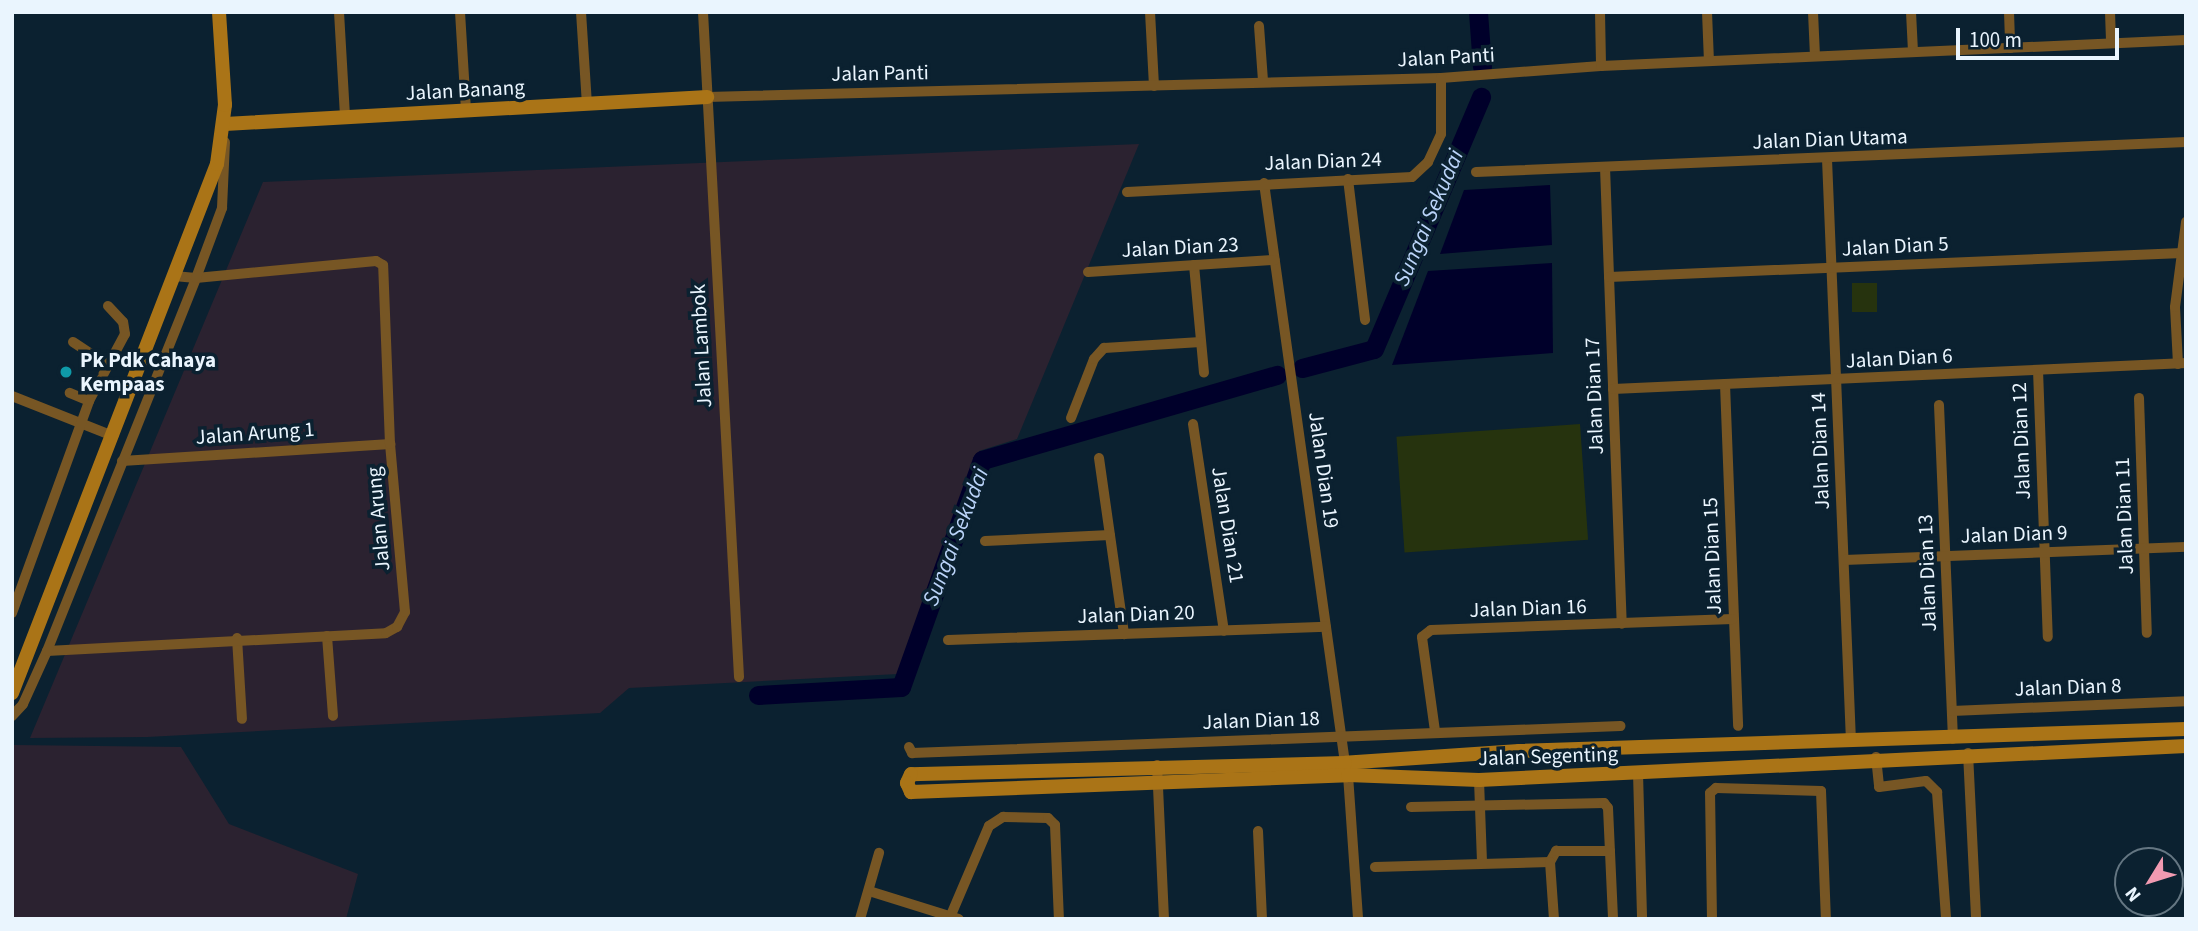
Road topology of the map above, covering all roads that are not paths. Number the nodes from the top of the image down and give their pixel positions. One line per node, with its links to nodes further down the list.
1 (219, 12): 28 (street)
2 (339, 12): 27 (street)
3 (460, 12): 26 (street)
4 (581, 12): 25 (street)
5 (703, 12): 24 (street, Jalan Lambok)
6 (1150, 12): 23 (street)
7 (1600, 12): 20 (street)
8 (1707, 12): 19 (street)
9 (1814, 12): 18 (street)
10 (1911, 12): 17 (street)
11 (2009, 12): 16 (street)
12 (2110, 12): 15 (street)
13 (1259, 26): 22 (street)
14 (2186, 40): 15 (street, Jalan Panti)
15 (2111, 43): 16 (street, Jalan Panti)
16 (2010, 48): 17 (street, Jalan Panti)
17 (1913, 52): 18 (street, Jalan Panti)
18 (1815, 57): 19 (street, Jalan Panti)
19 (1709, 61): 20 (street, Jalan Panti)
20 (1601, 66): 21 (street, Jalan Panti)
21 (1441, 78): 22 (street, Jalan Panti); 33 (street, Jalan Dian 24)
22 (1263, 81): 23 (street, Jalan Panti)
23 (1154, 86): 24 (street, Jalan Panti)
24 (707, 97): 25 (street, Jalan Banang); 89 (street, Jalan Lambok)
25 (587, 104): 26 (street, Jalan Banang)
26 (466, 111): 27 (street, Jalan Banang)
27 (345, 117): 28 (street, Jalan Banang)
28 (225, 124): 42 (street); 44 (street)
29 (2186, 142): 30 (street, Jalan Dian Utama)
30 (1827, 159): 31 (street, Jalan Dian Utama); 40 (street, Jalan Dian 14)
31 (1605, 167): 32 (street, Jalan Dian Utama); 43 (street, Jalan Dian 17)
32 (1476, 172)
33 (1348, 179): 34 (street, Jalan Dian 24); 46 (street)
34 (1264, 183): 35 (street, Jalan Dian 24); 38 (street, Jalan Dian 19)
35 (1127, 192)
36 (2186, 222): 37 (street)
37 (2182, 253): 40 (street, Jalan Dian 5); 49 (street)
38 (1275, 260): 39 (street, Jalan Dian 23); 80 (street, Jalan Dian 19)
39 (1195, 265): 41 (street, Jalan Dian 23); 48 (street)
40 (1832, 268): 43 (street, Jalan Dian 5); 53 (street, Jalan Dian 14)
41 (1088, 272)
42 (174, 276): 44 (street, Jalan Arung); 66 (street)
43 (1609, 277): 55 (street, Jalan Dian 17)
44 (196, 278): 67 (street, Jalan Arung); 69 (street)
45 (108, 306): 50 (street)
46 (1365, 320)
47 (73, 342): 50 (street)
48 (1201, 342): 52 (street); 63 (street)
49 (2182, 364): 51 (street, Jalan Dian 6)
50 (108, 365): 59 (street)
51 (2038, 370): 53 (street, Jalan Dian 6); 74 (street, Jalan Dian 12)
52 (1204, 373)
53 (1836, 380): 54 (street, Jalan Dian 6); 76 (street, Jalan Dian 14)
54 (1725, 384): 55 (street, Jalan Dian 6); 78 (street, Jalan Dian 15)
55 (1613, 389): 79 (street, Jalan Dian 17)
56 (70, 393): 59 (street)
57 (12, 396): 60 (street)
58 (2139, 398): 73 (street, Jalan Dian 11)
59 (89, 401): 64 (street)
60 (24, 402): 62 (street); 64 (street)
61 (1939, 405): 75 (street, Jalan Dian 13)
62 (12, 409)
63 (1071, 418)
64 (80, 423): 66 (street); 77 (street)
65 (1194, 424): 81 (street, Jalan Dian 21)
66 (113, 436): 90 (street)
67 (390, 444): 69 (street, Jalan Arung 1); 84 (street, Jalan Arung)
68 (1099, 458): 70 (street)
69 (122, 461): 88 (street)
70 (1110, 535): 71 (street); 83 (street)
71 (985, 541)
72 (2186, 547): 73 (street, Jalan Dian 9)
73 (2144, 548): 74 (street, Jalan Dian 9); 82 (street, Jalan Dian 11)
74 (2045, 552): 75 (street, Jalan Dian 9); 85 (street, Jalan Dian 12)
75 (1946, 556): 76 (street, Jalan Dian 9); 92 (street, Jalan Dian 13)
76 (1844, 560): 102 (street, Jalan Dian 14)
77 (12, 613)
78 (1733, 620): 79 (street, Jalan Dian 16); 97 (street, Jalan Dian 15)
79 (1622, 624): 99 (street, Jalan Dian 16)
80 (1326, 627): 81 (street, Jalan Dian 20); 100 (street, Jalan Dian 19)
81 (1224, 631): 83 (street, Jalan Dian 20)
82 (2147, 633)
83 (1124, 634): 87 (street, Jalan Dian 20)
84 (327, 636): 86 (street, Jalan Arung); 94 (street)
85 (2048, 637)
86 (237, 638): 88 (street, Jalan Arung); 95 (street)
87 (948, 640)
88 (47, 652): 93 (street)
89 (739, 677)
90 (12, 693)
91 (2186, 701): 92 (street, Jalan Dian 8)
92 (1952, 711): 101 (street, Jalan Dian 13)
93 (12, 716)
94 (333, 716)
95 (242, 719)
96 (1620, 726): 99 (street, Jalan Dian 18)
97 (1738, 726)
98 (2186, 729): 101 (street, Jalan Segenting)
99 (1434, 731): 100 (street, Jalan Dian 18)
100 (1341, 736): 104 (street, Jalan Dian 18); 110 (street, Jalan Dian 19)
101 (1953, 739): 102 (street, Jalan Segenting)
102 (1851, 742): 105 (street, Jalan Segenting)
103 (2186, 746): 107 (street, Jalan Segenting)
104 (909, 747)
105 (1584, 749): 106 (street, Jalan Segenting); 113 (street)
106 (1511, 752): 110 (street, Jalan Segenting); 112 (street)
107 (1968, 753): 108 (street, Jalan Segenting); 137 (street)
108 (1876, 757): 111 (street, Jalan Segenting); 136 (street)
109 (1157, 765): 110 (street, Jalan Segenting); 115 (street); 115 (street, Jalan Segenting)
110 (1347, 769): 114 (street, Jalan Segenting); 115 (street, Jalan Segenting); 130 (street, Jalan Dian 19)
111 (1638, 774): 113 (street, Jalan Segenting); 133 (street)
112 (1517, 775): 113 (street, Jalan Segenting); 114 (street, Jalan Segenting)
113 (1583, 775)
114 (1479, 780): 116 (street)
115 (1157, 783): 128 (street)
116 (1480, 805): 117 (street); 119 (street); 122 (street)
117 (1411, 807)
118 (1258, 831): 129 (street)
119 (1610, 851): 121 (street); 132 (street)
120 (878, 853): 124 (street)
121 (1550, 862): 122 (street); 131 (street)
122 (1482, 863): 123 (street)
123 (1376, 867)
124 (869, 891): 125 (street); 126 (street)
125 (955, 917): 127 (street)
126 (860, 919)
127 (1059, 919)
128 (1164, 919)
129 (1262, 919)
130 (1357, 919)
131 (1554, 919)
132 (1614, 919)
133 (1642, 919)
134 (1712, 919): 135 (street)
135 (1826, 919)
136 (1946, 919)
137 (1976, 919)

